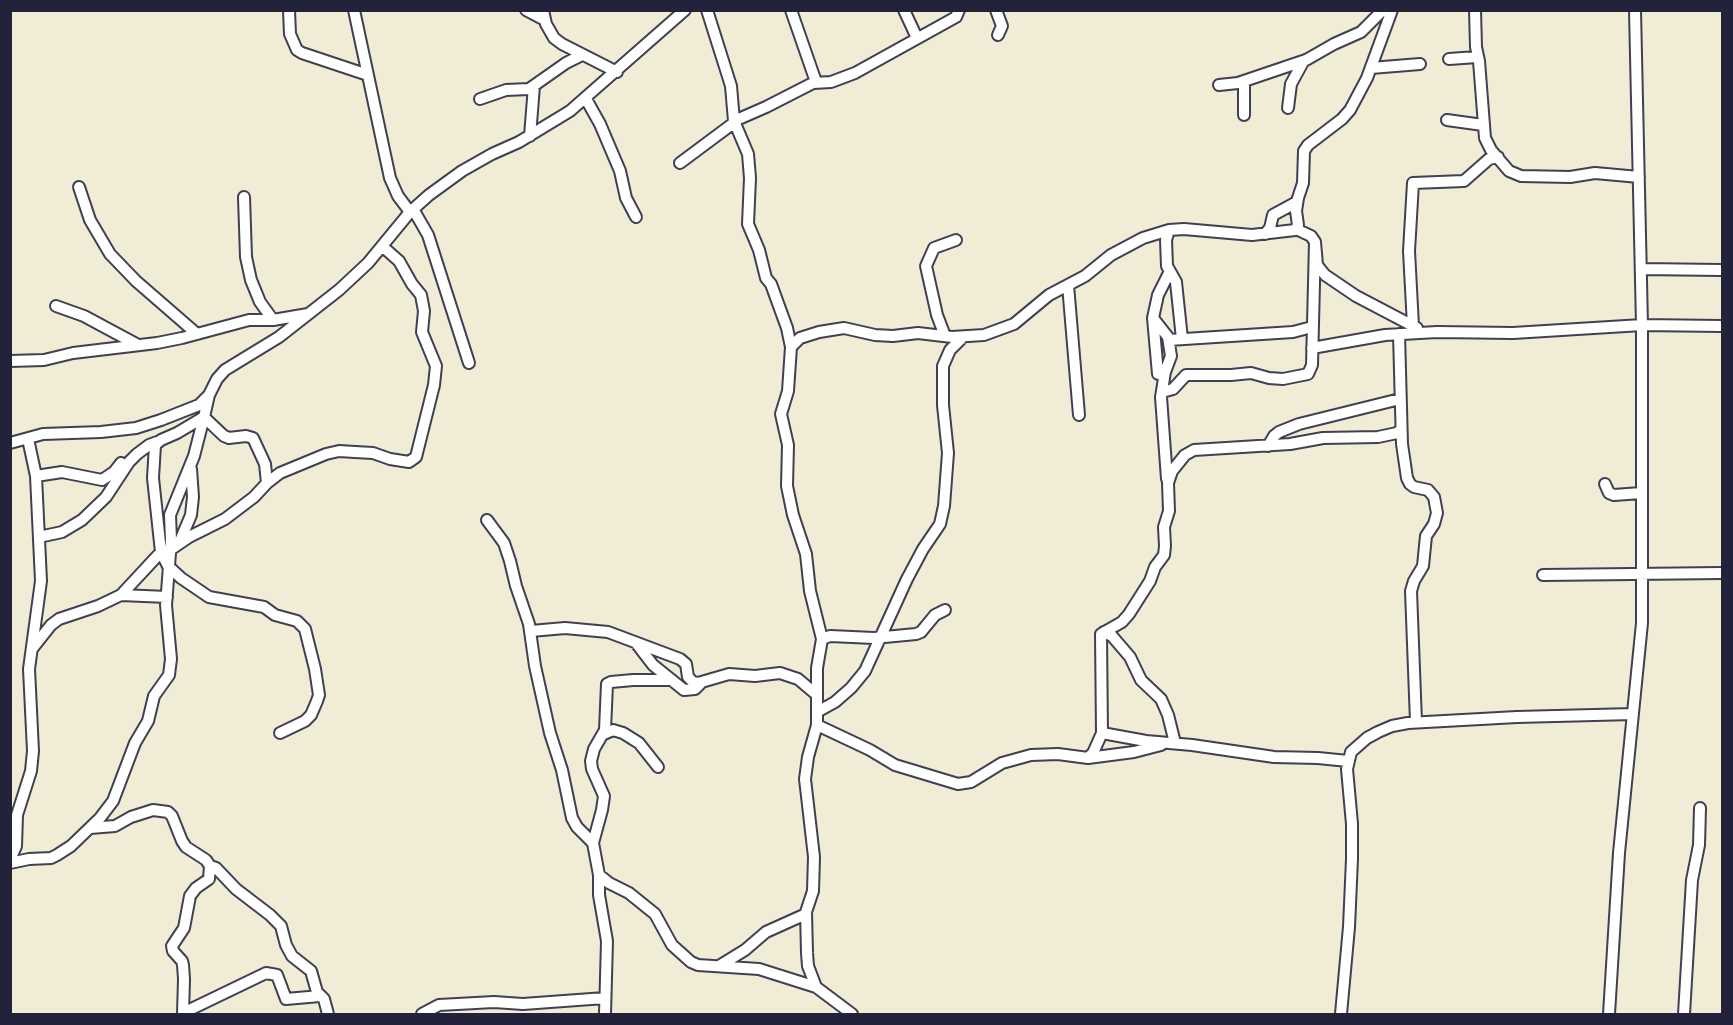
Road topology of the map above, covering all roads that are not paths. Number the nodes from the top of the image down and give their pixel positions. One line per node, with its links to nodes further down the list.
1 (290, 10): 16 (street)
2 (298, 10): 16 (street)
3 (354, 10): 26 (street)
4 (526, 10): 15 (street)
5 (684, 10): 25 (street)
6 (707, 10): 36 (street)
7 (791, 10): 28 (street)
8 (904, 10): 18 (street)
9 (959, 10): 18 (street)
10 (996, 10): 17 (street)
11 (1383, 10): 22 (street)
12 (1392, 10): 24 (street)
13 (1475, 10): 20 (street)
14 (1635, 10): 41 (street)
15 (544, 15): 19 (street)
16 (289, 23): 26 (street)
17 (998, 35)
18 (917, 38): 28 (street)
19 (582, 55): 25 (street); 30 (street)
20 (1477, 57): 21 (street); 37 (street)
21 (1449, 59)
22 (1303, 62): 27 (street); 33 (street)
23 (1420, 64): 24 (street)
24 (1371, 68): 44 (street)
25 (617, 72): 32 (street)
26 (368, 75): 45 (street)
27 (1244, 81): 29 (street); 34 (street)
28 (816, 82): 36 (street)
29 (1219, 85)
30 (534, 86): 31 (street); 38 (street)
31 (480, 99)
32 (586, 99): 38 (street); 46 (street)
33 (1288, 108)
34 (1244, 115)
35 (1447, 120): 37 (street)
36 (735, 121): 40 (street); 73 (street)
37 (1483, 125): 39 (street)
38 (530, 136): 45 (street)
39 (1498, 157): 41 (street); 62 (street)
40 (680, 163)
41 (1639, 177): 53 (street)
42 (79, 187): 66 (street)
43 (244, 197): 60 (street)
44 (1297, 202): 47 (street); 49 (street)
45 (412, 210): 52 (street); 76 (street)
46 (636, 217)
47 (1296, 229): 49 (street); 51 (street)
48 (1169, 230): 49 (street); 55 (street); 56 (street)
49 (1265, 234)
50 (956, 240): 68 (street)
51 (1315, 242): 62 (street); 64 (street)
52 (382, 246): 58 (street); 91 (street)
53 (1641, 269): 54 (street); 61 (street)
54 (1722, 270)
55 (1170, 271): 59 (street); 70 (street)
56 (1068, 285): 69 (street); 81 (street)
57 (56, 306): 72 (street)
58 (311, 313): 60 (street); 79 (street)
59 (1153, 318): 71 (street); 77 (street)
60 (273, 320): 66 (street)
61 (1642, 325): 63 (street); 65 (street); 94 (street)
62 (1413, 326): 65 (street)
63 (1722, 326)
64 (1312, 327): 70 (street); 74 (street)
65 (1429, 333): 67 (street)
66 (197, 334): 72 (street)
67 (1399, 334): 74 (street); 80 (street)
68 (945, 336): 69 (street); 73 (street)
69 (963, 337): 107 (street)
70 (1182, 339): 71 (street)
71 (1169, 340): 78 (street)
72 (138, 345): 75 (street)
73 (791, 347): 108 (street)
74 (1312, 348): 78 (street)
75 (10, 361)
76 (469, 363)
77 (1158, 374)
78 (1162, 392): 92 (street)
79 (209, 395): 82 (street); 84 (street)
80 (1400, 399): 83 (street); 87 (street)
81 (1079, 415)
82 (204, 417): 85 (street); 89 (street); 91 (street)
83 (1401, 429): 87 (street); 116 (street)
84 (28, 439): 86 (street); 90 (street)
85 (157, 442): 88 (street); 97 (street)
86 (10, 443)
87 (1268, 446): 92 (street)
88 (132, 459): 90 (street); 96 (street)
89 (190, 466): 97 (street); 97 (street)
90 (36, 476): 96 (street)
91 (267, 483): 97 (street)
92 (1168, 483): 106 (street)
93 (1605, 484): 94 (street)
94 (1641, 493): 99 (street)
95 (487, 520): 105 (street)
96 (39, 537): 110 (street)
97 (170, 549): 98 (street); 102 (street)
98 (168, 566): 103 (street); 118 (street)
99 (1643, 573): 100 (street); 101 (street); 115 (street)
100 (1722, 573)
101 (1543, 575)
102 (121, 595): 103 (street); 110 (street)
103 (167, 597): 126 (street)
104 (945, 610): 107 (street)
105 (531, 631): 109 (street); 127 (street)
106 (1104, 632): 119 (street); 121 (street)
107 (882, 637): 108 (street); 114 (street)
108 (822, 639): 113 (street)
109 (633, 641): 111 (street); 112 (street)
110 (30, 652): 128 (street)
111 (672, 680): 112 (street); 120 (street)
112 (704, 680): 113 (street)
113 (817, 695): 114 (street)
114 (817, 712): 117 (street)
115 (1633, 714): 116 (street); 142 (street)
116 (1416, 722): 123 (street)
117 (817, 724): 122 (street); 131 (street)
118 (280, 733)
119 (1102, 733): 121 (street); 122 (street)
120 (604, 734): 124 (street); 127 (street)
121 (1171, 743): 122 (street); 123 (street)
122 (1088, 758)
123 (1348, 761): 141 (street)
124 (658, 766)
125 (1701, 808): 143 (street)
126 (90, 828): 128 (street); 129 (street)
127 (592, 843): 130 (street)
128 (10, 862)
129 (210, 866): 134 (street); 136 (street)
130 (599, 875): 132 (street); 135 (street)
131 (806, 914): 132 (street); 133 (street)
132 (719, 966): 133 (street)
133 (816, 987): 140 (street)
134 (320, 996): 136 (street); 137 (street)
135 (605, 998): 138 (street); 139 (street)
136 (183, 1014)
137 (328, 1014)
138 (422, 1014)
139 (605, 1014)
140 (852, 1014)
141 (1341, 1014)
142 (1609, 1014)
143 (1684, 1014)

